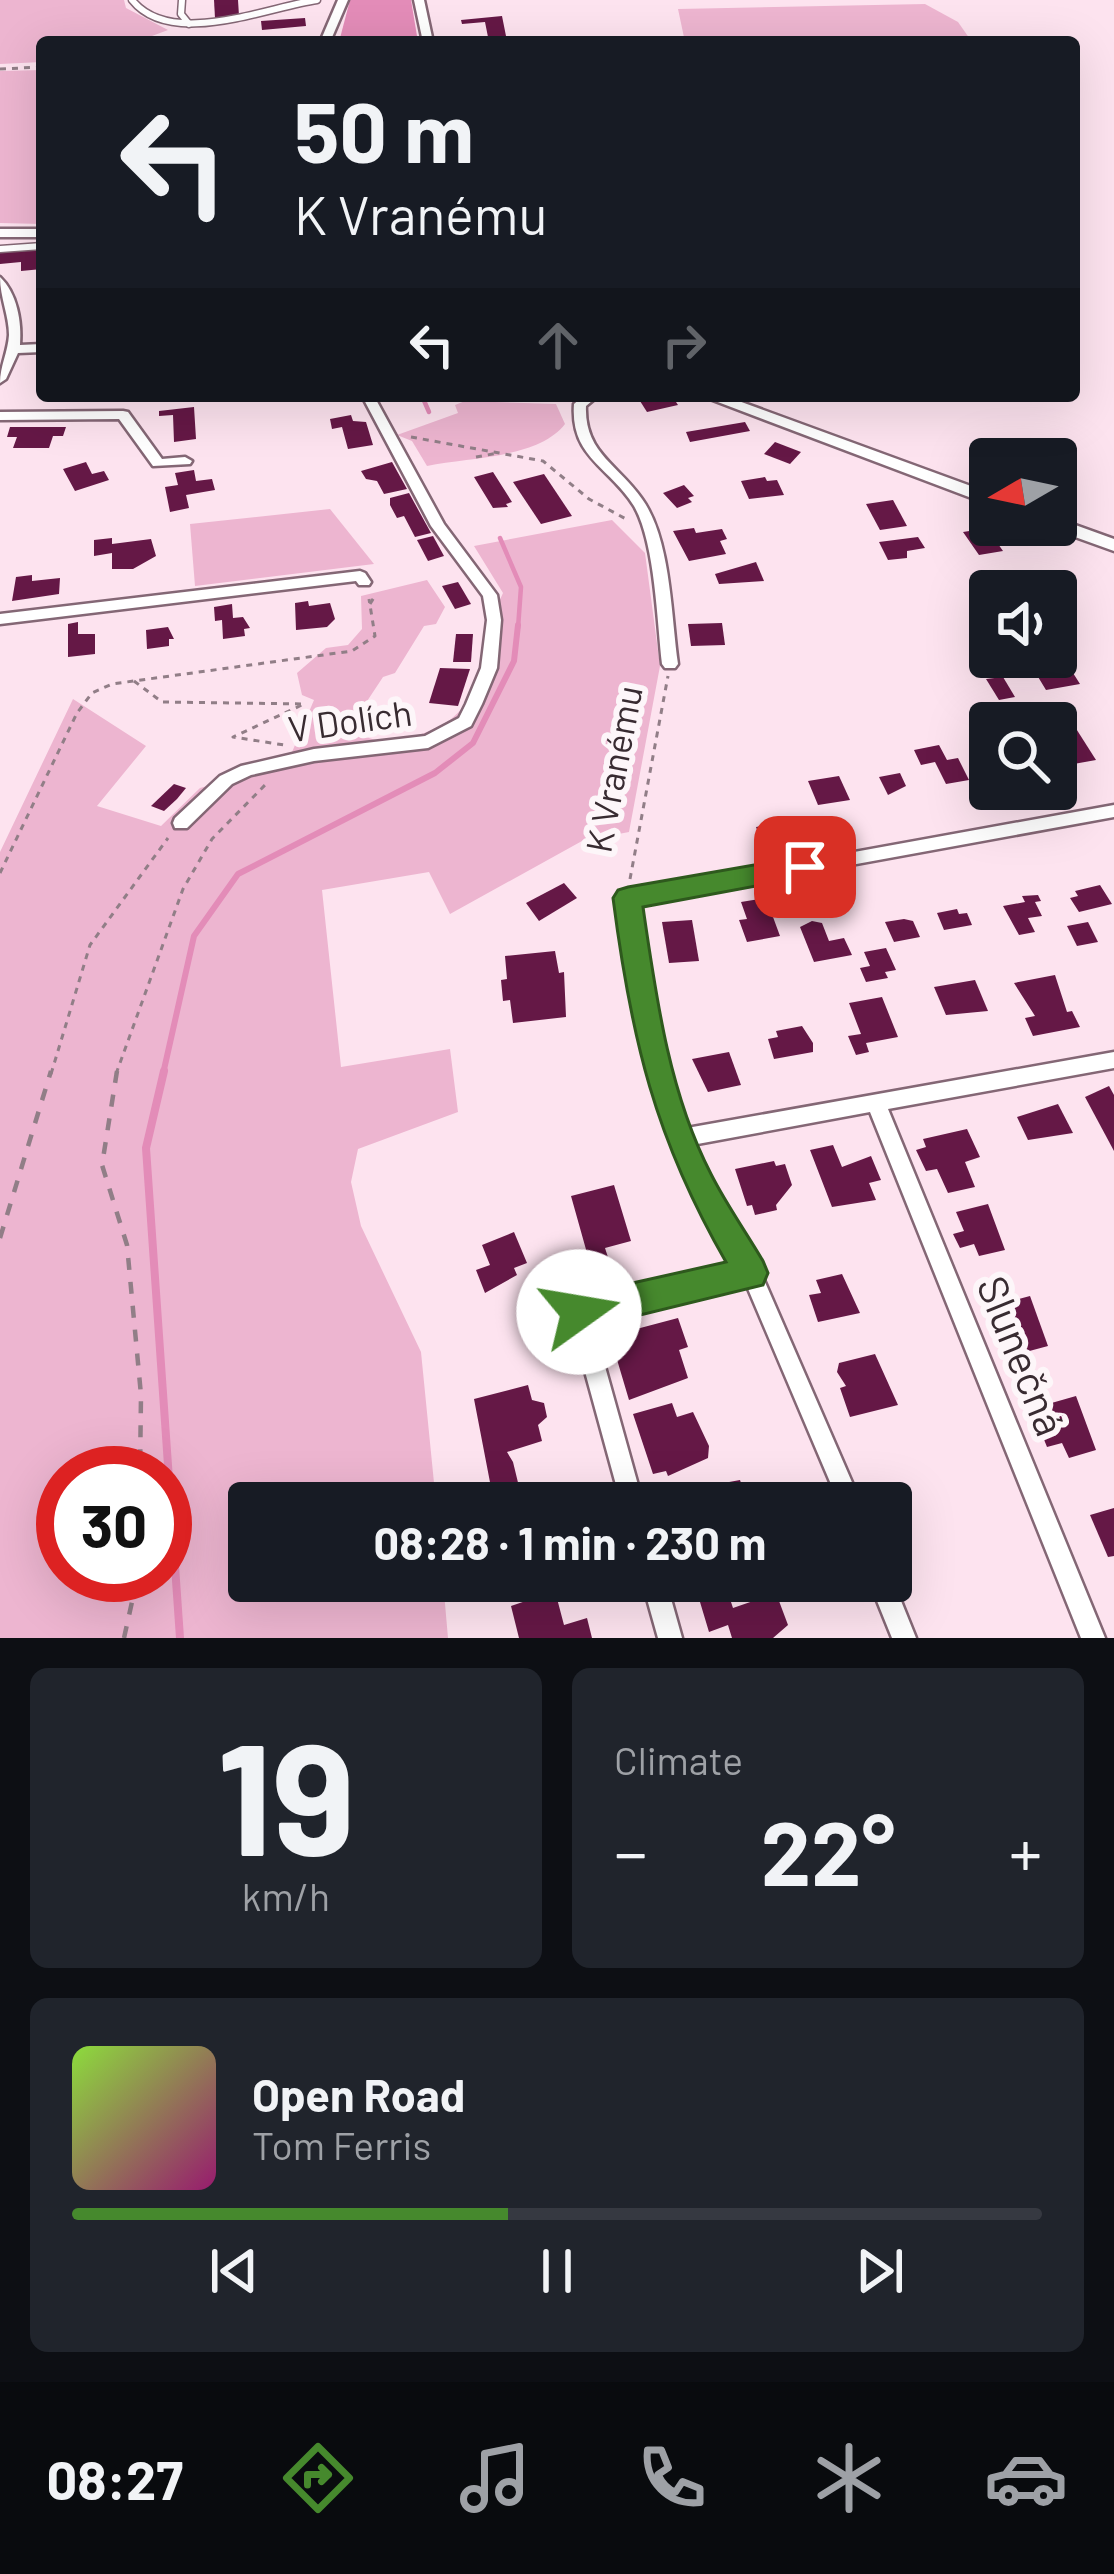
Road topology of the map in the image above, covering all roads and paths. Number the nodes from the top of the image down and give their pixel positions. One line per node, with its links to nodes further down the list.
1 (132, 0): 6 (lane)
2 (182, 0): 6 (lane)
3 (317, 0): 6 (lane)
4 (343, 0): 7 (street)
5 (419, 0): 8 (street)
6 (189, 24)
7 (328, 36)
8 (427, 36)
9 (36, 67): 10 (path)
10 (0, 69)
11 (0, 232): 12 (street)
12 (36, 233)
13 (36, 246): 14 (lane)
14 (0, 249)
15 (0, 281): 16 (street)
16 (17, 324): 17 (street); 19 (street)
17 (0, 325)
18 (36, 348): 19 (street)
19 (15, 349): 20 (street)
20 (0, 379)
21 (371, 402): 25 (street, V Dolích)
22 (583, 402): 35 (street, K Vranému)
23 (726, 402): 29 (street)
24 (0, 416): 28 (street)
25 (386, 434): 26 (path); 40 (street, V Dolích)
26 (500, 452): 27 (path); 30 (path)
27 (476, 457)
28 (184, 461)
29 (969, 492)
30 (626, 518)
31 (1077, 532): 32 (street)
32 (1114, 545)
33 (364, 582): 34 (street); 36 (path)
34 (0, 619)
35 (670, 664): 42 (path, K Vranému)
36 (134, 681): 37 (path); 41 (path)
37 (300, 747)
38 (270, 781): 48 (path)
39 (1114, 811): 42 (street)
40 (181, 824): 46 (path)
41 (0, 874)
42 (628, 898): 45 (street, K Vranému)
43 (1114, 1060): 44 (street)
44 (876, 1104): 45 (street); 57 (street, Slunečná)
45 (680, 1138): 47 (street, K Vranému)
46 (0, 1238)
47 (751, 1273): 49 (street); 50 (street, K Vranému)
48 (140, 1446)
49 (626, 1482)
50 (841, 1482)
51 (132, 1602): 54 (path)
52 (660, 1602): 55 (street)
53 (889, 1602): 56 (street)
54 (124, 1638)
55 (670, 1638)
56 (904, 1638)
57 (1093, 1638)

